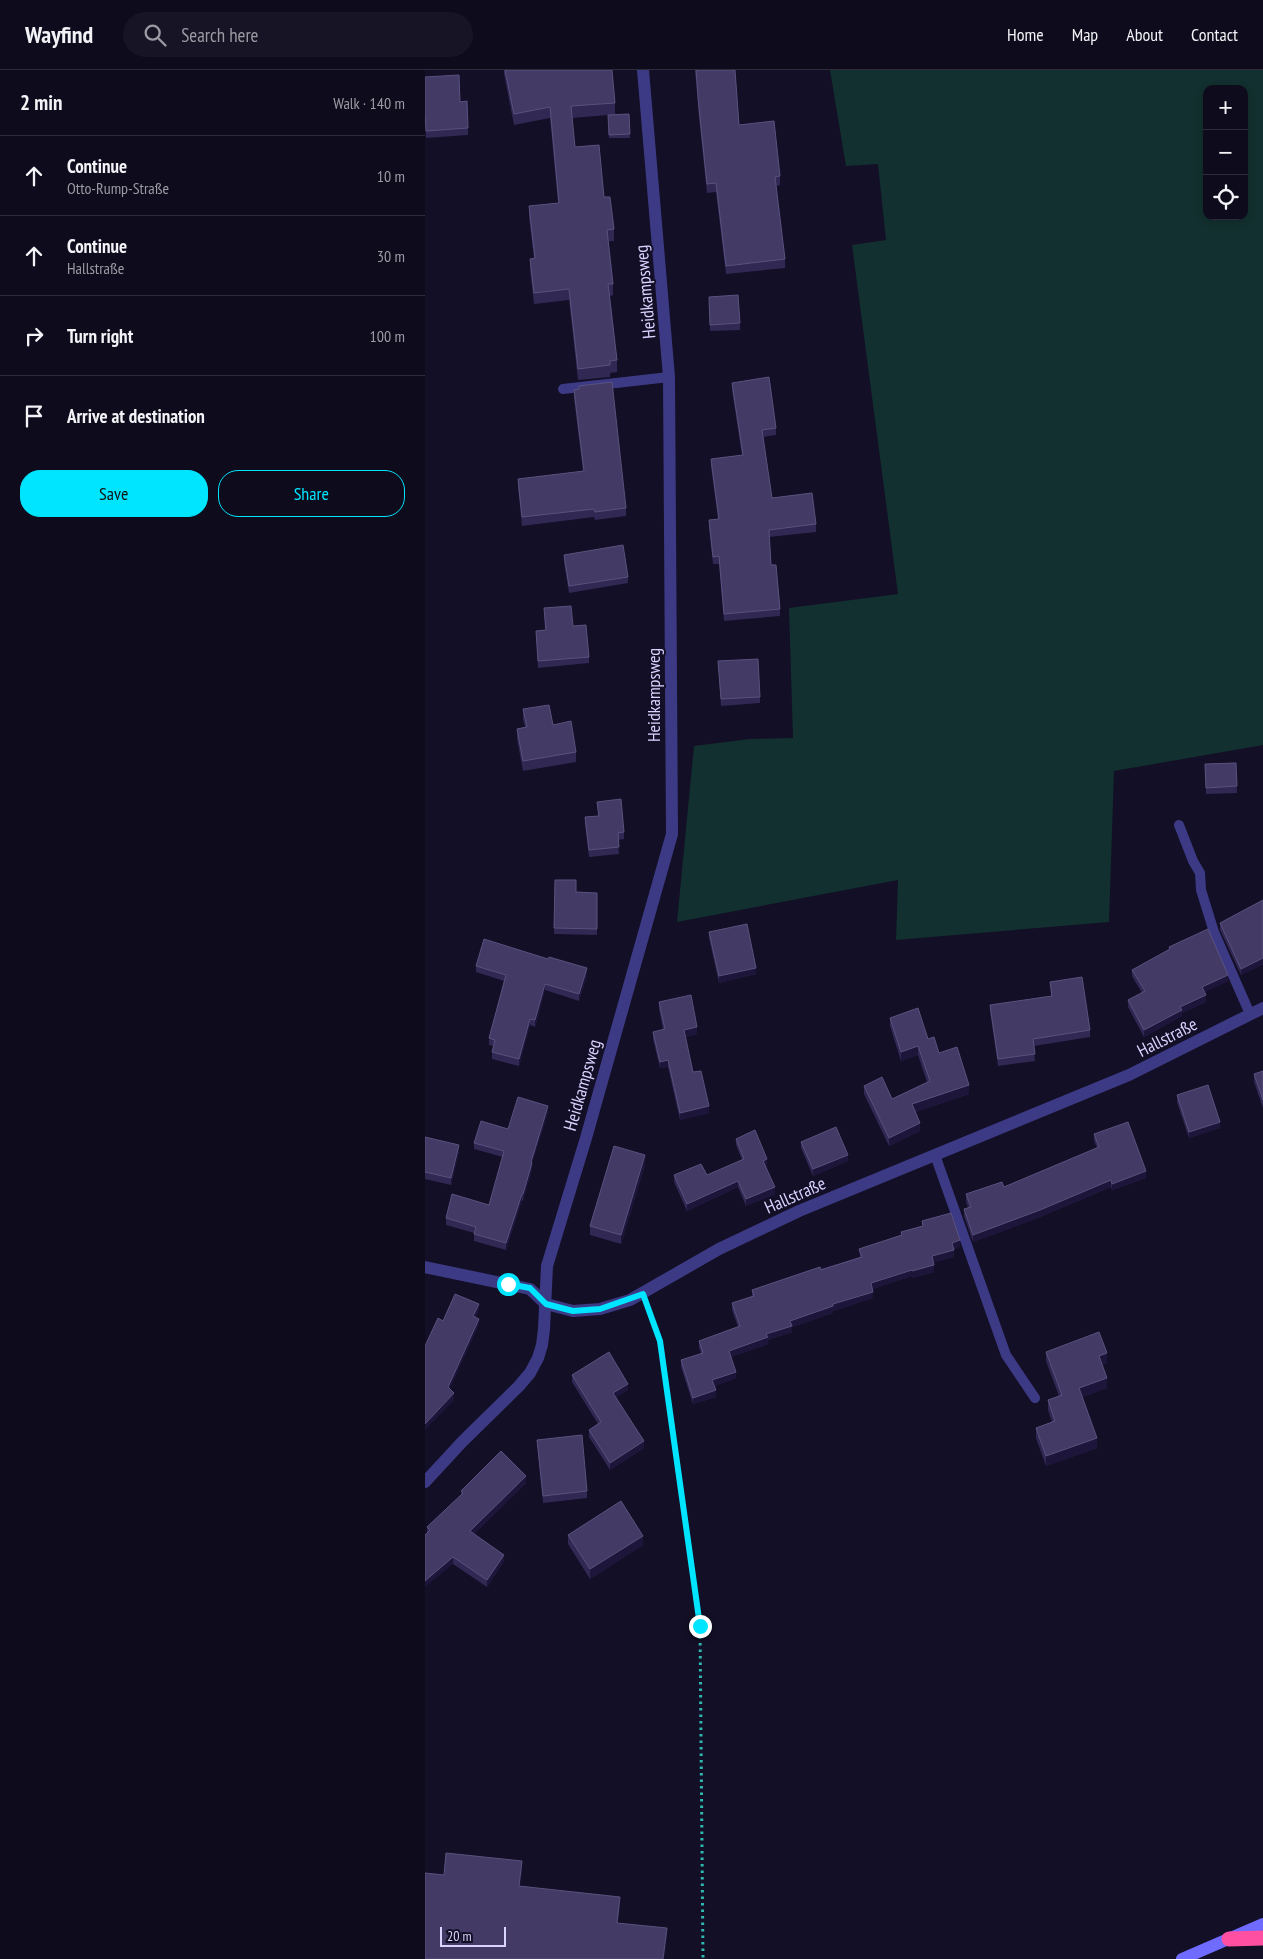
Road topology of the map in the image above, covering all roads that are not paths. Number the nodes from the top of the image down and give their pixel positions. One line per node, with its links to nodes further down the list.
1 (643, 70): 2 (street, Heidkampsweg)
2 (669, 377): 3 (lane); 9 (street, Heidkampsweg)
3 (563, 389)
4 (1179, 825): 6 (lane)
5 (1263, 1008): 6 (street, Hallstraße)
6 (1250, 1014): 7 (street, Hallstraße)
7 (935, 1155): 9 (street, Hallstraße); 10 (lane)
8 (425, 1267): 9 (street)
9 (546, 1304): 11 (street)
10 (1035, 1398)
11 (425, 1482)
12 (1263, 1924): 14 (main road)
13 (1263, 1938): 14 (highway)
14 (1229, 1939): 15 (main road)
15 (1182, 1959)

